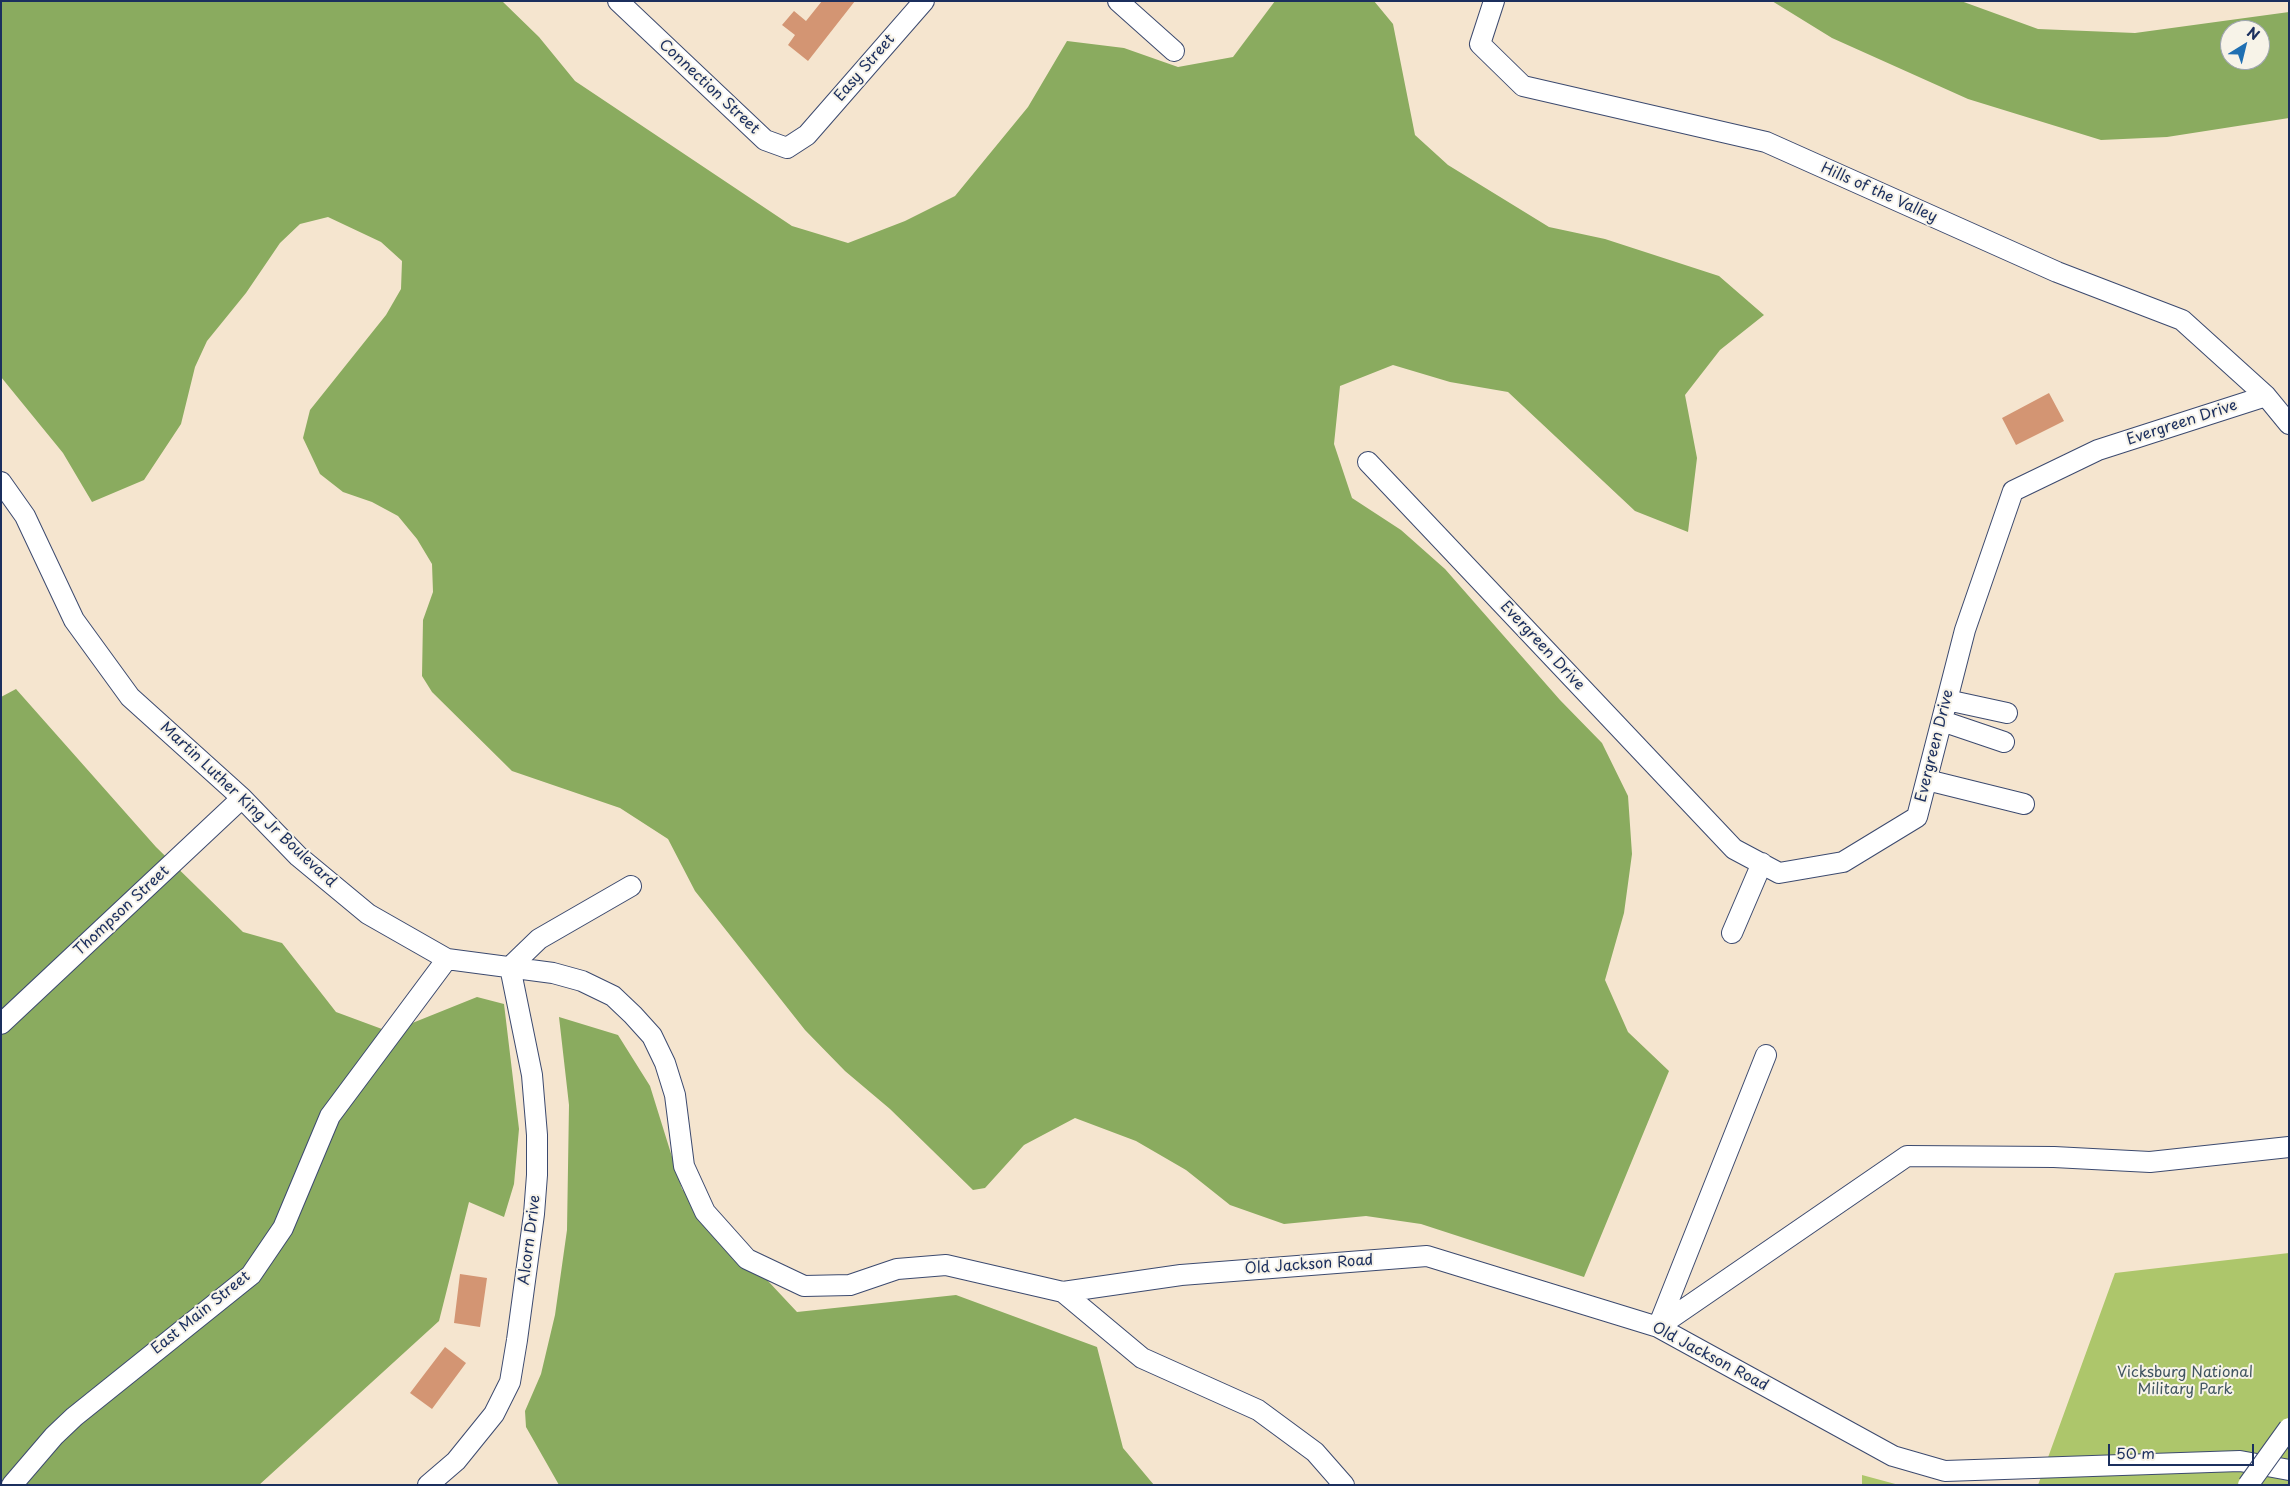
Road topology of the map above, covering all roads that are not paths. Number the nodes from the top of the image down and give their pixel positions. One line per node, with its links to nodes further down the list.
1 (618, 1): 6 (street, Connection Street)
2 (924, 1): 6 (street, Easy Street)
3 (1494, 1): 7 (street, Hills of the Valley)
4 (1126, 4): 5 (street)
5 (1174, 51)
6 (807, 135)
7 (2266, 396): 8 (street, Hills of the Valley); 11 (street, Evergreen Drive)
8 (2289, 424)
9 (1368, 462): 18 (street, Evergreen Drive)
10 (1, 482): 16 (street, Martin Luther King Jr Boulevard)
11 (1947, 700): 12 (street); 13 (street, Evergreen Drive)
12 (2007, 713)
13 (1942, 720): 14 (street); 15 (street, Evergreen Drive)
14 (2004, 742)
15 (1927, 780): 17 (street); 18 (street, Evergreen Drive)
16 (242, 798): 21 (street, Martin Luther King Jr Boulevard); 23 (street, Thompson Street)
17 (2024, 804)
18 (1762, 863): 20 (street)
19 (631, 886): 22 (street)
20 (1732, 933)
21 (447, 959): 22 (street, Martin Luther King Jr Boulevard); 32 (street, East Main Street)
22 (510, 967): 26 (street, Martin Luther King Jr Boulevard); 31 (street, Alcorn Drive)
23 (1, 1024)
24 (1766, 1055): 27 (street)
25 (2289, 1147): 27 (street)
26 (1063, 1292): 27 (street, Old Jackson Road); 33 (street, Martin Luther King Jr Boulevard)
27 (1658, 1327): 29 (street, Old Jackson Road)
28 (2289, 1428): 34 (street, bridge)
29 (2289, 1470)
30 (1, 1474): 32 (street)
31 (436, 1482)
32 (11, 1485)
33 (1344, 1485)
34 (2248, 1485)

